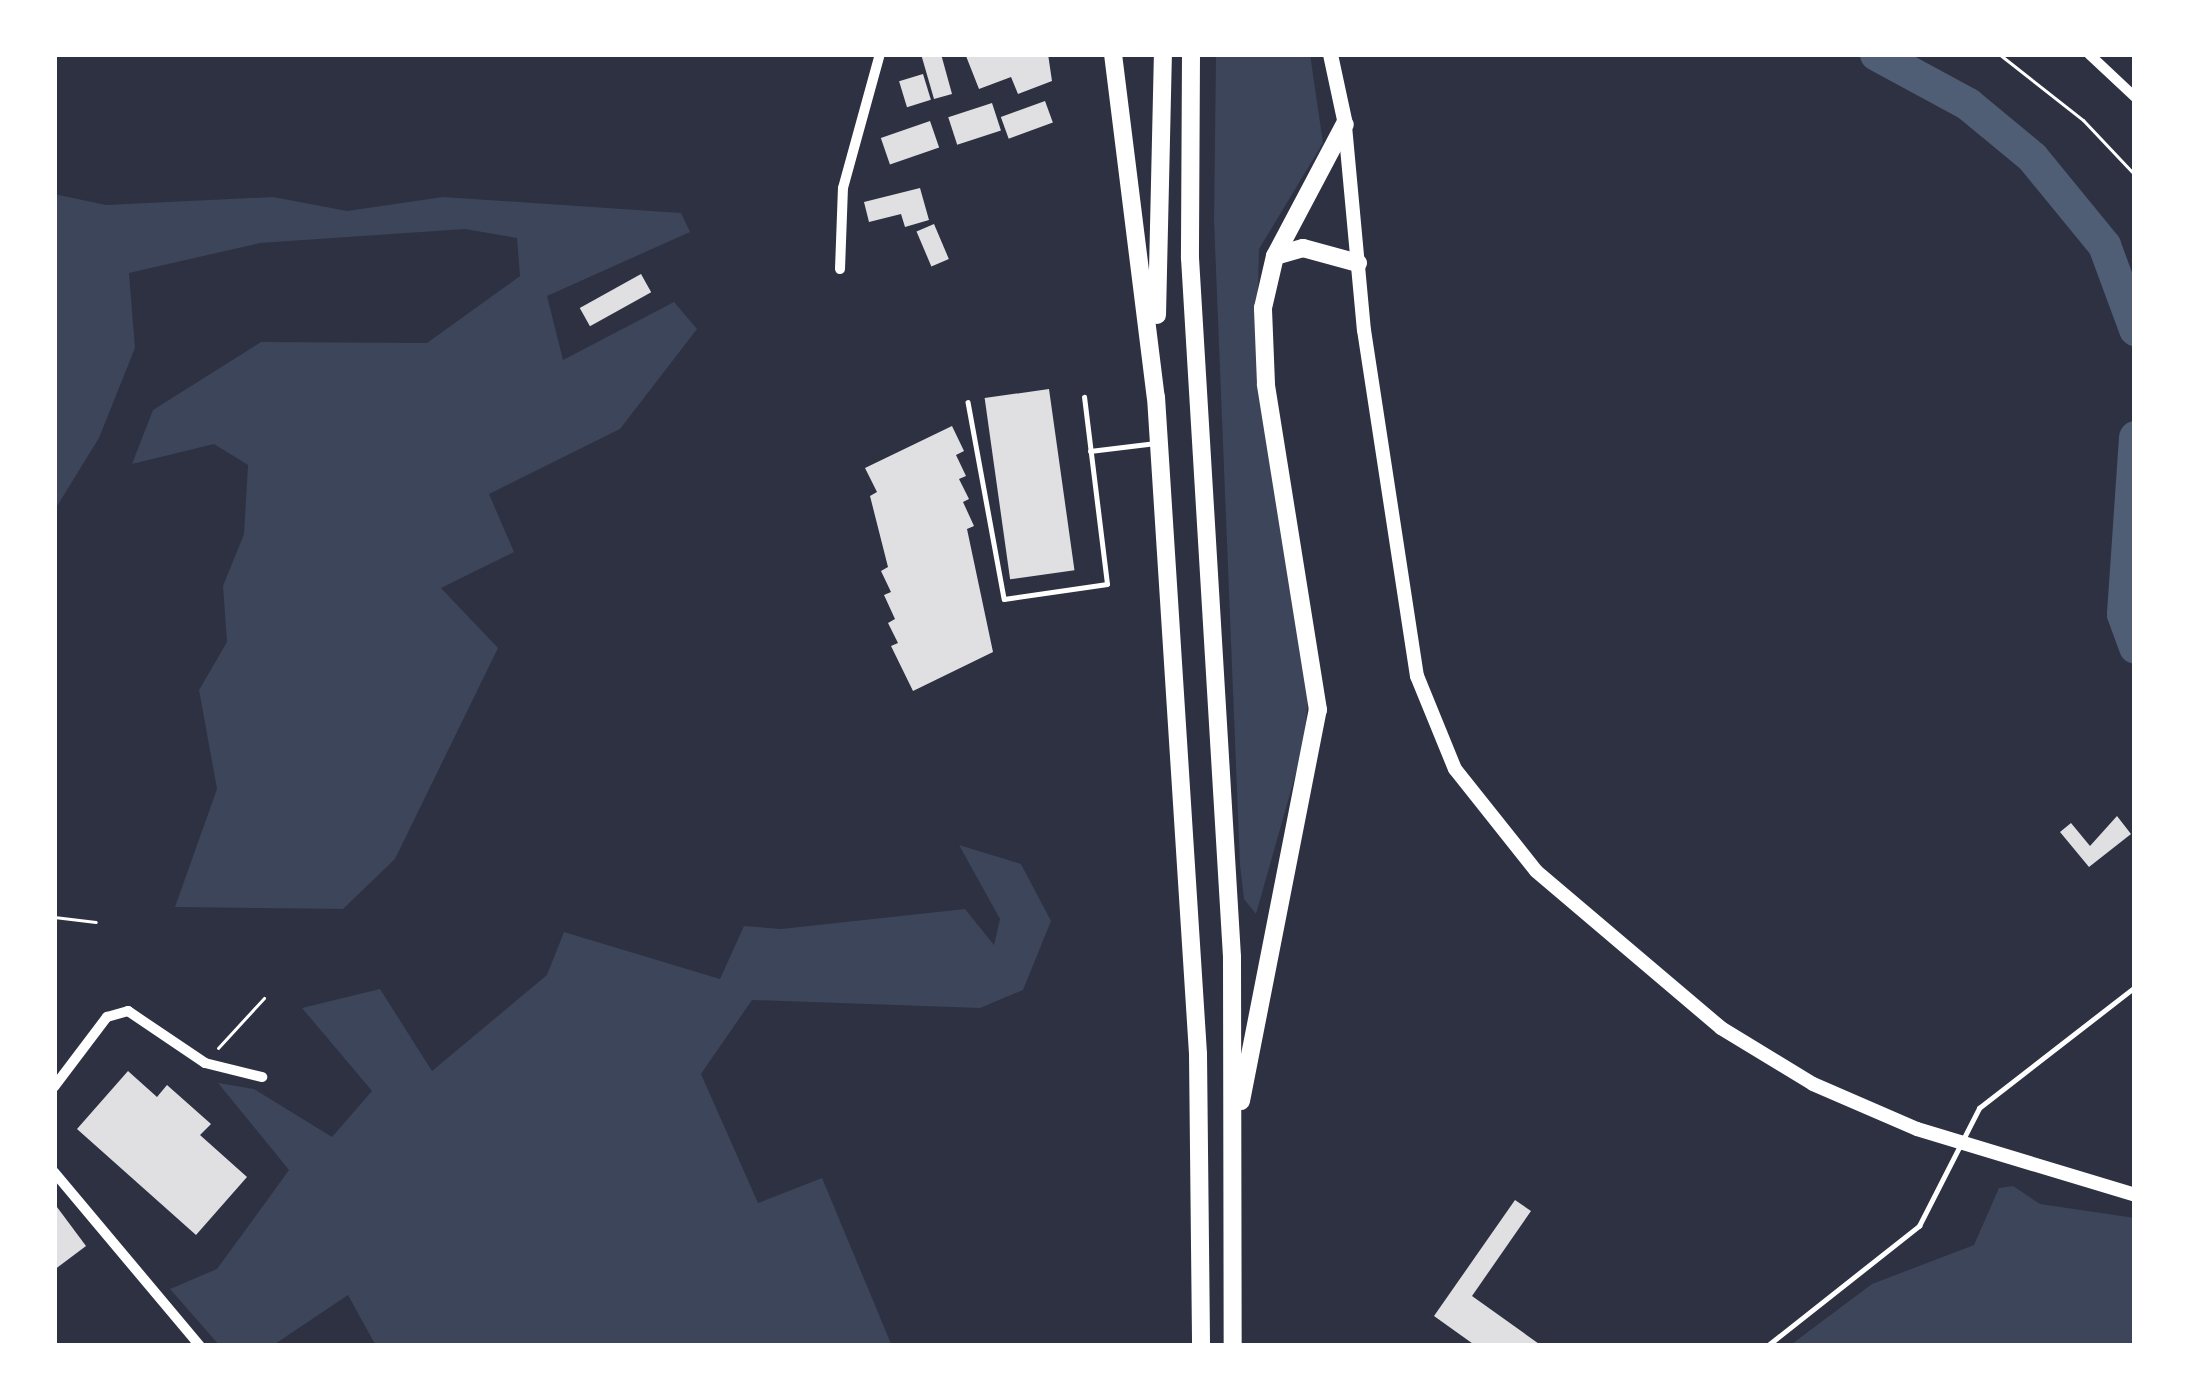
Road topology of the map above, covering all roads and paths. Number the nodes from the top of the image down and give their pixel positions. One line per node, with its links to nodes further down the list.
1 (880, 54): 13 (street)
2 (1113, 54): 14 (highway)
3 (1163, 54): 14 (highway)
4 (1191, 54): 31 (highway)
5 (1330, 54): 9 (main road)
6 (2000, 54): 10 (path)
7 (2089, 54): 8 (street)
8 (2135, 97)
9 (1345, 124): 11 (highway); 12 (street)
10 (2135, 175)
11 (1275, 256): 12 (highway); 31 (highway)
12 (1358, 263): 26 (street)
13 (840, 269)
14 (1156, 397): 17 (highway)
15 (1084, 398): 18 (lane)
16 (968, 402): 18 (lane)
17 (1159, 443): 18 (lane); 30 (highway)
18 (1090, 451)
19 (54, 917): 20 (path)
20 (96, 922)
21 (2135, 987): 26 (lane)
22 (264, 998): 23 (path)
23 (205, 1063): 24 (street); 25 (street)
24 (262, 1077)
25 (54, 1087)
26 (1958, 1144): 28 (street); 32 (lane)
27 (54, 1172): 29 (street)
28 (2135, 1195)
29 (200, 1346)
30 (1201, 1346)
31 (1234, 1346)
32 (1768, 1346)

